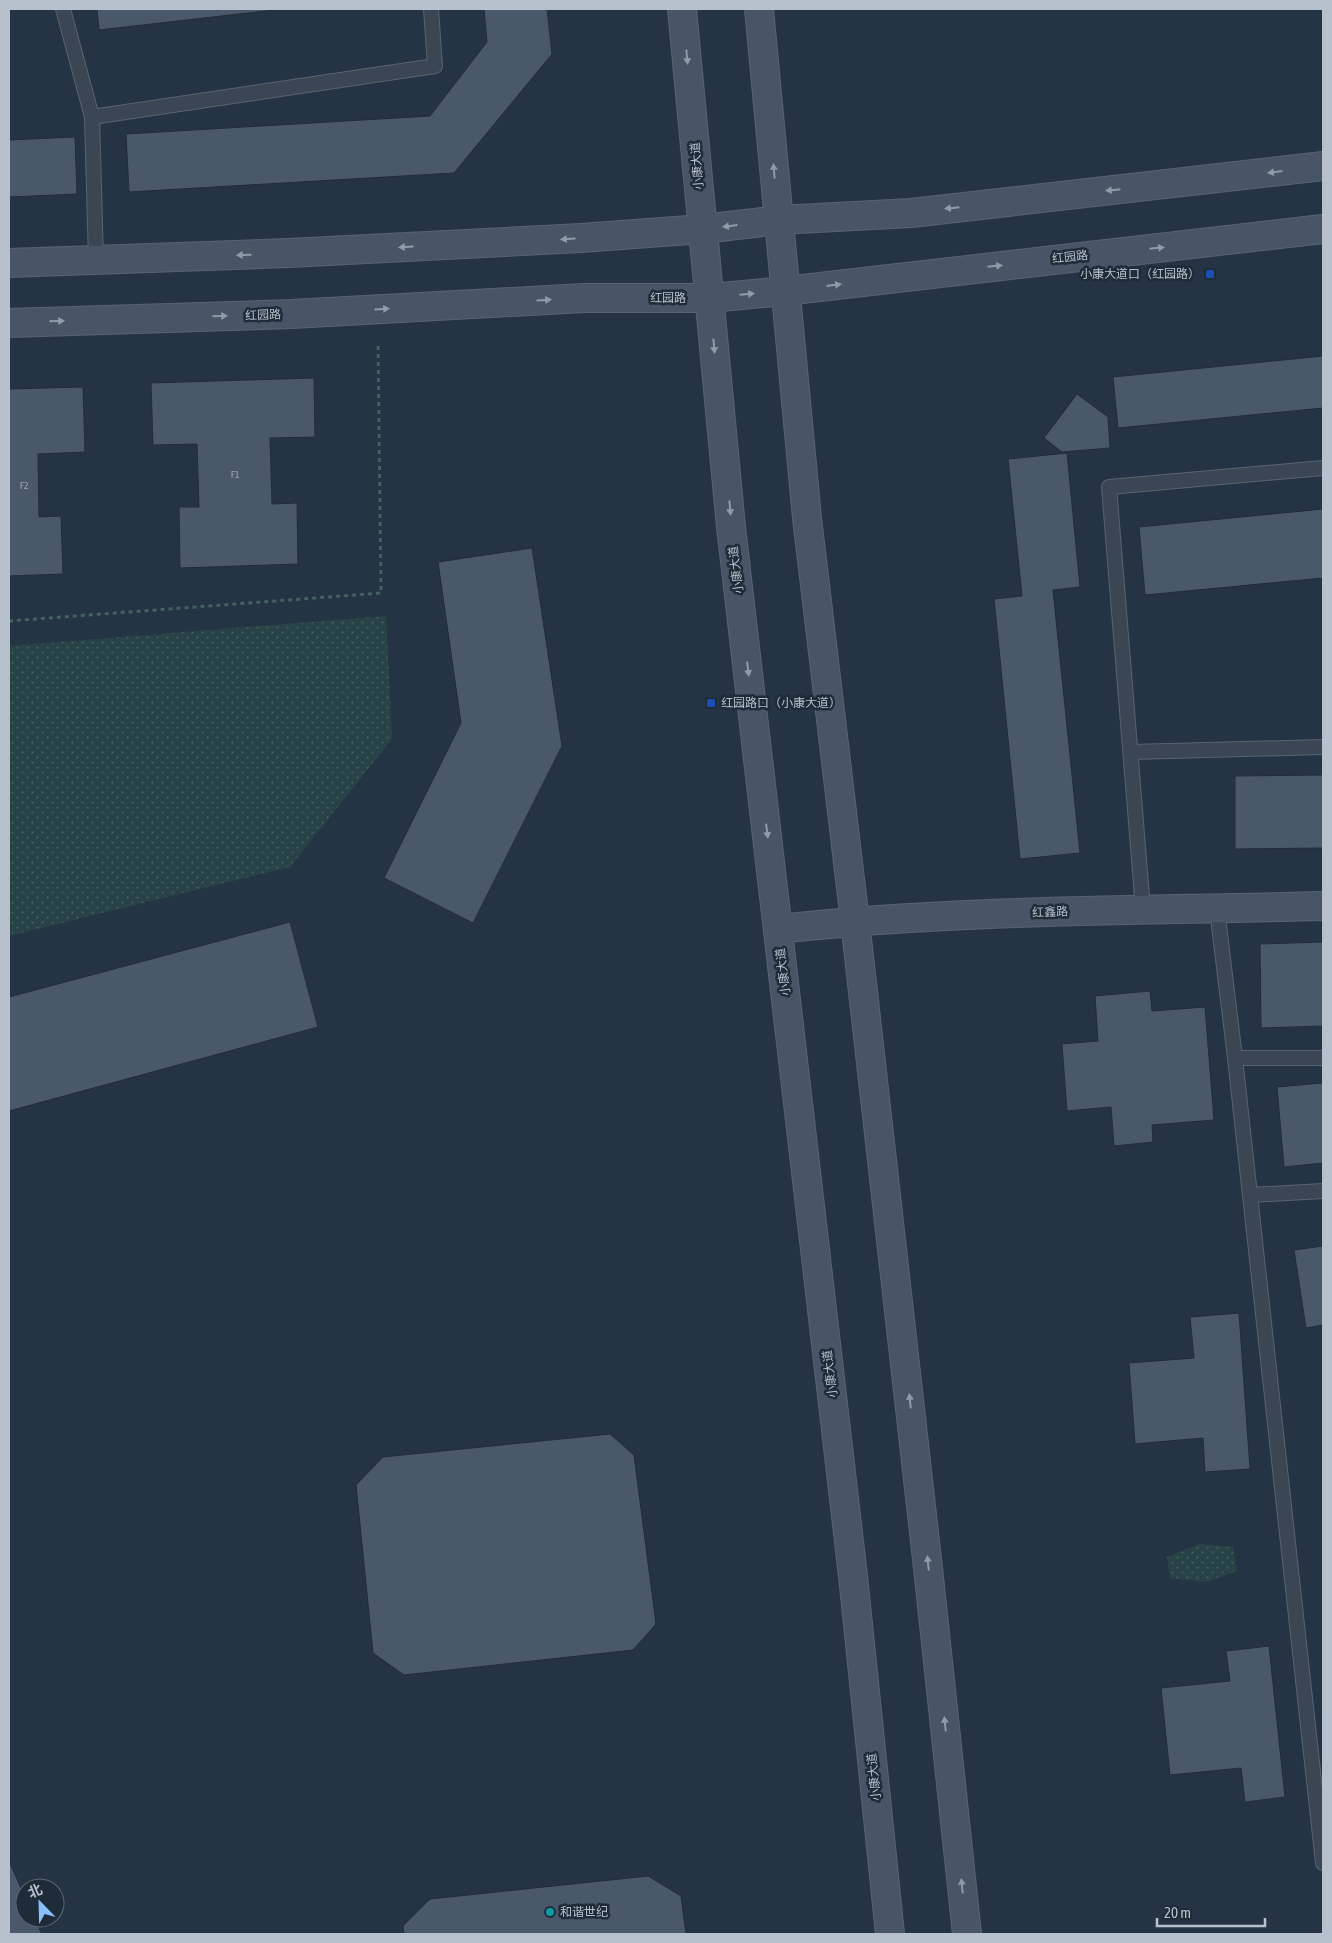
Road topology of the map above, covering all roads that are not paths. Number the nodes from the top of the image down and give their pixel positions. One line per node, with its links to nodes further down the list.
1 (63, 9): 5 (lane)
2 (431, 9): 5 (lane)
3 (682, 9): 8 (main road, 小康大道, one-way to 8)
4 (759, 9): 7 (main road, one-way to 4)
5 (92, 116): 10 (lane)
6 (1323, 166): 7 (main road, one-way to 7)
7 (779, 220): 8 (main road, one-way to 8); 12 (main road)
8 (703, 229): 10 (main road, one-way to 10); 13 (main road, 小康大道)
9 (1323, 229): 12 (main road, 红园路, one-way to 9)
10 (96, 260): 11 (main road)
11 (9, 263)
12 (785, 291): 13 (main road, 红园路, one-way to 12); 21 (main road)
13 (710, 298): 14 (main road, 红园路, one-way to 13); 22 (main road, 小康大道, one-way to 22)
14 (9, 323)
15 (1323, 468): 17 (lane)
16 (1323, 747): 17 (lane)
17 (1131, 752): 19 (lane)
18 (1323, 906): 20 (main road, 红鑫路)
19 (1143, 909): 20 (main road, 红鑫路); 21 (main road, 红鑫路)
20 (1217, 909): 23 (lane)
21 (855, 920): 22 (main road, 红鑫路); 29 (main road, one-way to 21)
22 (778, 930): 28 (main road, 小康大道)
23 (1235, 1058): 24 (lane); 26 (lane)
24 (1323, 1058)
25 (1323, 1191): 26 (lane)
26 (1250, 1195): 27 (lane)
27 (1323, 1863)
28 (890, 1934)
29 (967, 1934)

